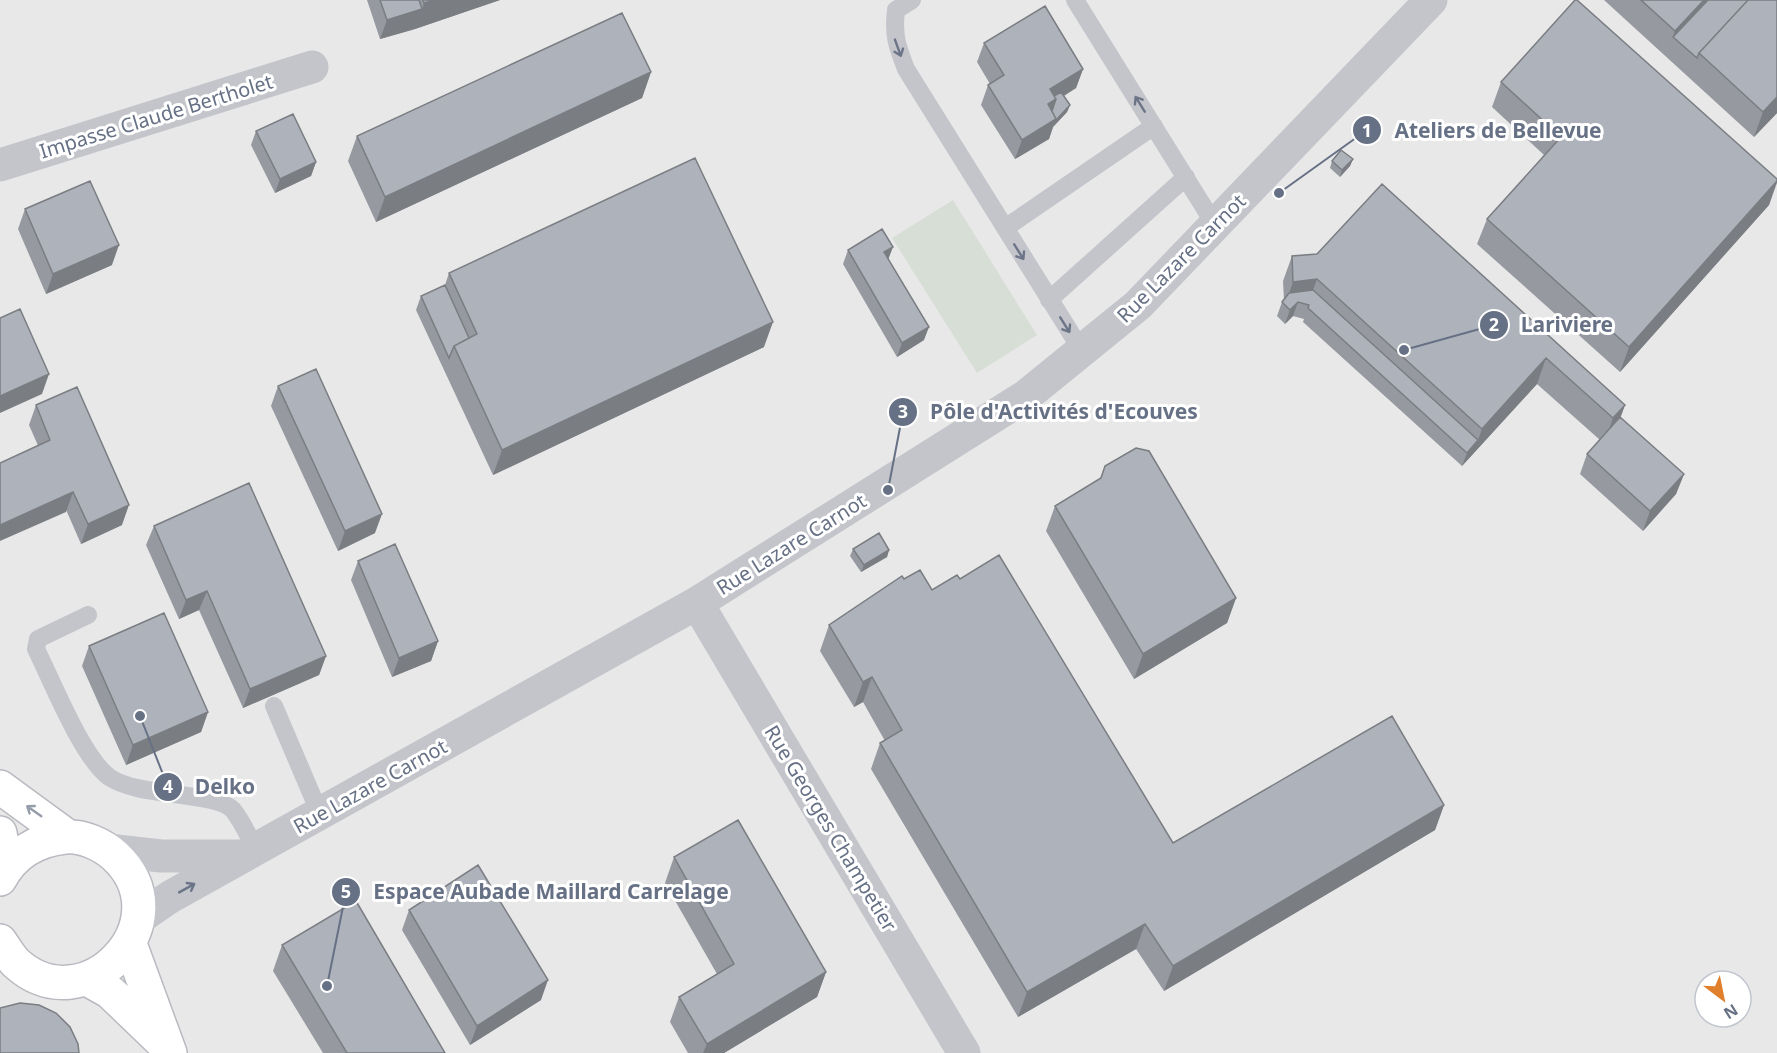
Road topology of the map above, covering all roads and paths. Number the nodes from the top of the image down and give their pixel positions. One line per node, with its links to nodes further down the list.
1 (912, 0): 9 (lane, one-way to 9)
2 (1075, 0): 5 (lane, one-way to 2)
3 (1431, 0): 8 (street, Rue Lazare Carnot)
4 (312, 67): 6 (street, Impasse Claude Bertholet)
5 (1154, 126): 7 (lane); 9 (lane)
6 (0, 165)
7 (1186, 177): 8 (lane); 10 (lane)
8 (1215, 225): 11 (street, Rue Lazare Carnot)
9 (1005, 228): 10 (lane, one-way to 10)
10 (1049, 300): 11 (lane, one-way to 11)
11 (1082, 351): 12 (street, Rue Lazare Carnot)
12 (698, 603): 16 (street, Rue Lazare Carnot); 26 (street, Rue Georges Champetier)
13 (88, 615): 20 (lane)
14 (274, 706): 16 (lane)
15 (0, 787): 18 (main road, one-way to 15)
16 (320, 814): 20 (street, Rue Lazare Carnot)
17 (0, 833): 21 (main road)
18 (67, 836): 19 (main road); 21 (main road)
19 (108, 850): 20 (street, Rue Lazare Carnot); 22 (main road)
20 (250, 853): 22 (street, Rue Lazare Carnot, one-way to 20)
21 (3, 873)
22 (134, 932): 24 (main road); 25 (main road)
23 (5, 953): 24 (main road)
24 (87, 979): 25 (main road)
25 (169, 1051)
26 (964, 1053)

